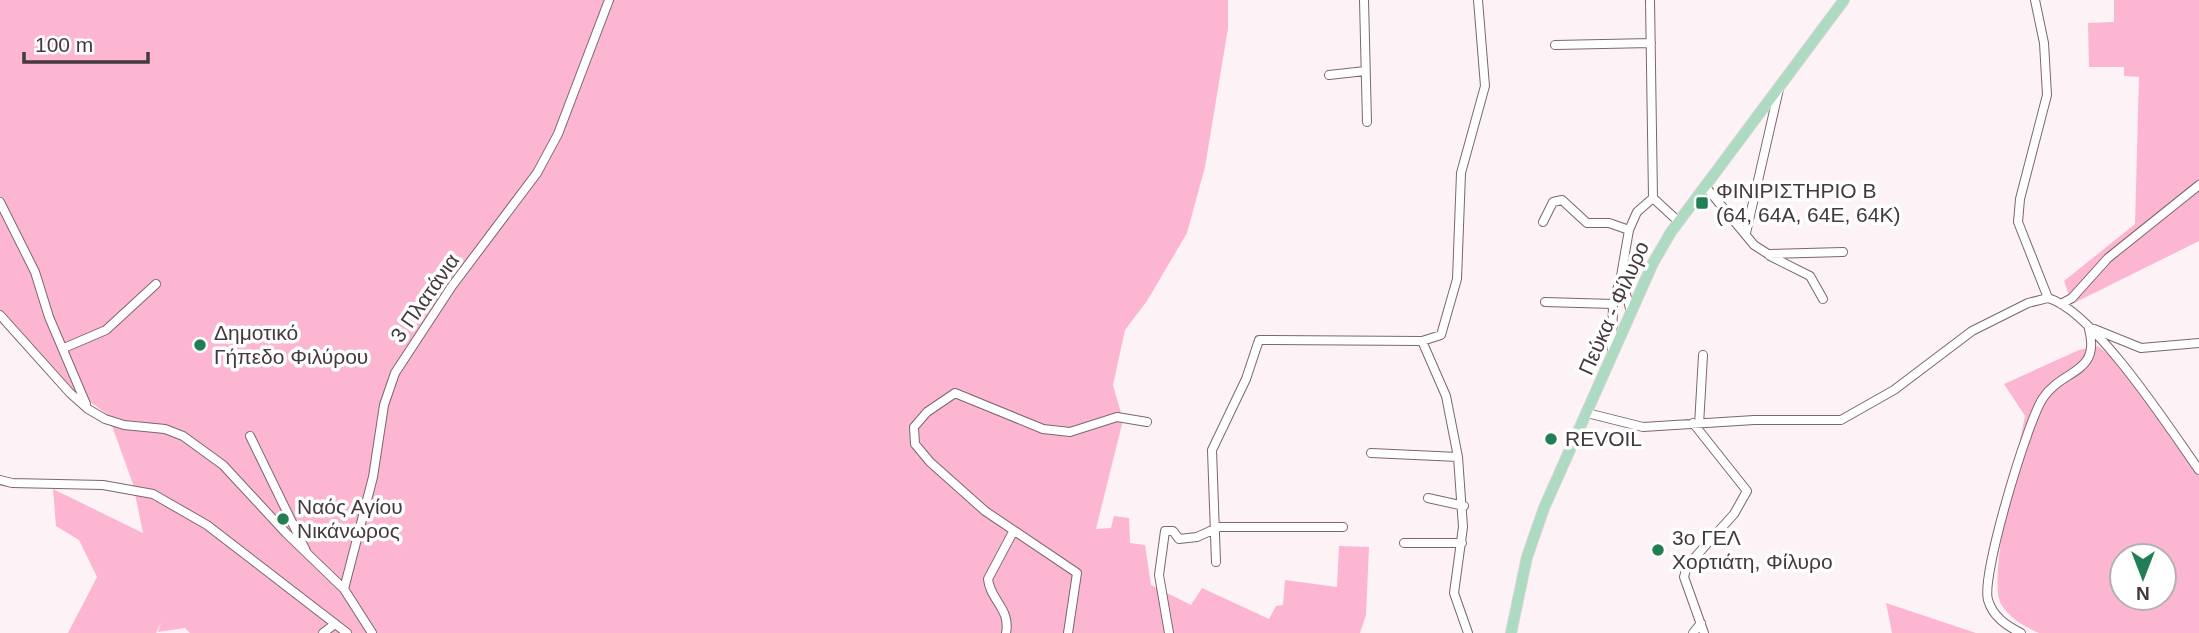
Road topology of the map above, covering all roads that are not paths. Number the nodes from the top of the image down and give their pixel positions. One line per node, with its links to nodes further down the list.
1 (608, 0): 56 (street, 3 Πλατάνια)
2 (1364, 0): 9 (street)
3 (1478, 0): 33 (street)
4 (1650, 0): 7 (street)
5 (1844, 0): 11 (main road, Πεύκα - Φίλυρο)
6 (2035, 0): 25 (street)
7 (1651, 43): 8 (street); 15 (street)
8 (1555, 45)
9 (1365, 71): 10 (street); 12 (street)
10 (1329, 75)
11 (1781, 83): 14 (main road, Πεύκα - Φίλυρο); 20 (street)
12 (1367, 122)
13 (2199, 185): 29 (street)
14 (1705, 186): 18 (main road, Πεύκα - Φίλυρο); 20 (street)
15 (1653, 198): 18 (street); 19 (street)
16 (0, 202): 35 (street)
17 (1543, 222): 19 (street)
18 (1679, 222): 30 (main road, Πεύκα - Φίλυρο)
19 (1629, 230): 23 (street)
20 (1746, 233): 22 (street)
21 (1843, 252): 22 (street)
22 (1768, 254): 26 (street)
23 (1621, 276): 28 (street); 30 (street)
24 (156, 284): 35 (street)
25 (2048, 298): 29 (street); 41 (street)
26 (1823, 299)
27 (1545, 302): 28 (street)
28 (1614, 304): 37 (street)
29 (2061, 304): 32 (street)
30 (1630, 312): 37 (main road, Πεύκα - Φίλυρο)
31 (0, 315): 38 (street)
32 (2088, 327): 34 (street); 45 (street); 69 (street)
33 (1422, 341): 44 (street); 50 (street)
34 (2199, 343)
35 (64, 348): 38 (street)
36 (1703, 355): 41 (street)
37 (1612, 357): 39 (main road, Πεύκα - Φίλυρο)
38 (88, 409): 54 (street)
39 (1587, 412): 41 (street); 66 (main road, Πεύκα - Φίλυρο)
40 (1147, 422): 51 (street)
41 (1697, 426): 57 (street)
42 (250, 436): 54 (street)
43 (1371, 453): 44 (street)
44 (1458, 457): 48 (street)
45 (2199, 470)
46 (0, 480): 58 (street)
47 (1428, 498): 48 (street)
48 (1464, 506): 53 (street)
49 (1343, 527): 50 (street)
50 (1216, 528): 55 (street); 64 (street)
51 (1013, 532): 62 (street); 63 (street)
52 (1404, 543): 53 (street)
53 (1462, 543): 65 (street)
54 (306, 551): 56 (street)
55 (1216, 562)
56 (344, 589): 61 (street)
57 (1701, 623): 67 (street); 68 (street)
58 (335, 624): 59 (street); 60 (street)
59 (323, 633)
60 (347, 633)
61 (372, 633)
62 (1006, 633)
63 (1068, 633)
64 (1169, 633)
65 (1468, 633)
66 (1511, 633)
67 (1693, 633)
68 (1704, 633)
69 (2021, 633)

